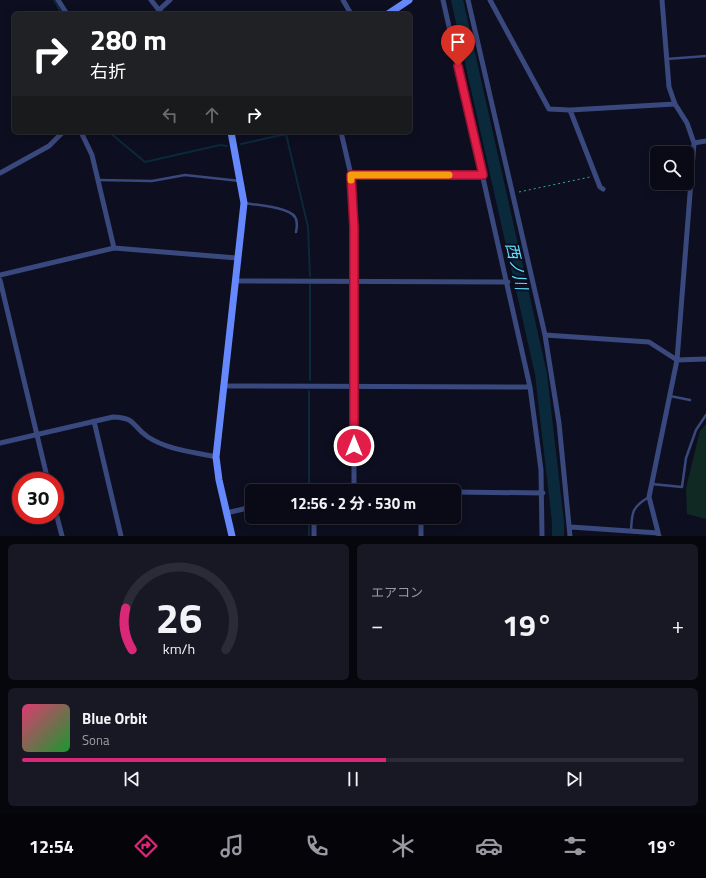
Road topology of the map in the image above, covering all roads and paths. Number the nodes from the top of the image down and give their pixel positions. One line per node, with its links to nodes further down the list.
1 (58, 0): 10 (street)
2 (151, 0): 11 (street)
3 (170, 0): 11 (street)
4 (343, 0): 12 (street)
5 (408, 0): 13 (street)
6 (443, 0): 26 (street)
7 (468, 0): 31 (street)
8 (490, 0): 17 (street)
9 (662, 0): 15 (street)
10 (66, 12)
11 (161, 12)
12 (350, 12)
13 (391, 12)
14 (706, 56): 15 (lane)
15 (667, 59): 16 (street)
16 (675, 104): 17 (street); 23 (street)
17 (570, 110): 27 (street)
18 (61, 134): 24 (street)
19 (82, 134): 28 (street)
20 (231, 134): 29 (street)
21 (341, 134): 25 (street)
22 (706, 142): 23 (street)
23 (694, 143): 43 (street)
24 (0, 173)
25 (351, 175): 26 (street); 39 (street)
26 (483, 175): 40 (street)
27 (595, 175): 30 (street); 31 (path)
28 (99, 180): 29 (lane); 34 (street)
29 (240, 181): 32 (street)
30 (603, 189)
31 (512, 194): 41 (street)
32 (244, 203): 33 (lane); 35 (street)
33 (296, 232)
34 (114, 248): 35 (street); 36 (street)
35 (237, 258): 38 (street)
36 (0, 275)
37 (0, 280): 51 (street)
38 (235, 281): 39 (street); 44 (street)
39 (354, 281): 40 (street); 45 (street)
40 (508, 282): 46 (street)
41 (545, 335): 43 (street); 65 (street)
42 (706, 359): 43 (street)
43 (677, 360): 47 (street)
44 (223, 386): 45 (street); 53 (street)
45 (353, 386): 46 (street); 55 (street)
46 (530, 387): 58 (street)
47 (670, 396): 48 (lane); 56 (street)
48 (690, 400)
49 (706, 415): 56 (lane)
50 (94, 421): 51 (street); 53 (street); 69 (street)
51 (37, 435): 52 (street); 54 (street)
52 (0, 443)
53 (216, 457): 61 (street)
54 (46, 472)
55 (354, 484)
56 (652, 484): 59 (street)
57 (461, 492): 58 (street)
58 (543, 493): 73 (street)
59 (649, 497): 66 (lane); 67 (street)
60 (245, 509): 61 (street)
61 (226, 513): 70 (street)
62 (59, 524): 68 (street)
63 (314, 524): 71 (street)
64 (421, 524): 72 (street)
65 (571, 527): 66 (street); 74 (street)
66 (631, 531): 67 (street)
67 (658, 535)
68 (62, 536)
69 (121, 536)
70 (232, 536)
71 (314, 536)
72 (421, 536)
73 (542, 536)
74 (570, 536)

